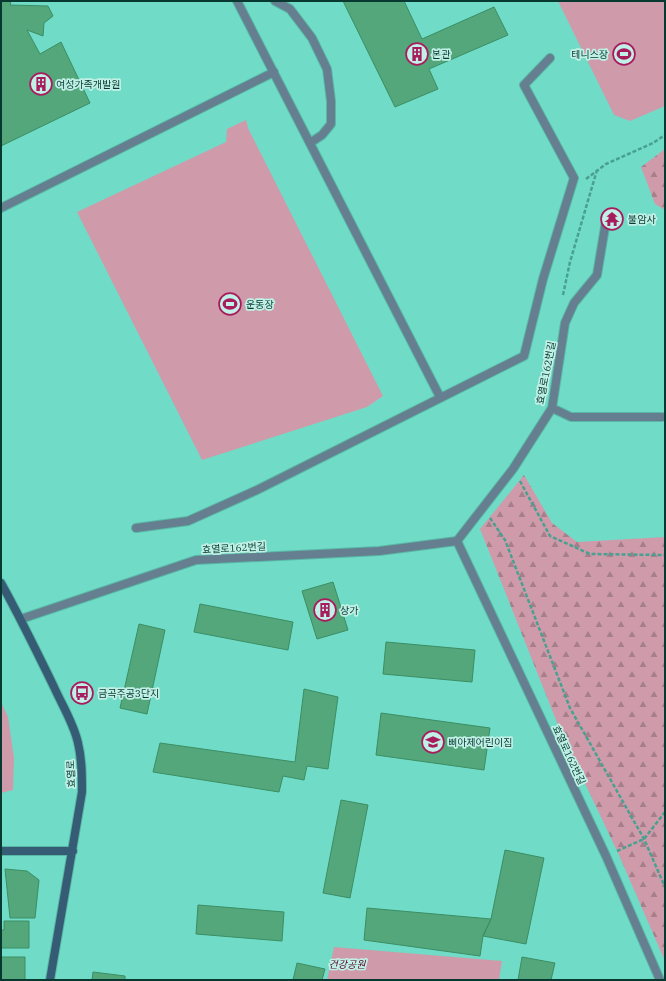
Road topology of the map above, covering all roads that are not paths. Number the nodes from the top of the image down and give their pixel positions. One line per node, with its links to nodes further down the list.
1 (237, 1): 4 (street)
2 (275, 1): 5 (street)
3 (550, 58): 8 (street)
4 (274, 72): 5 (street); 6 (street)
5 (310, 143): 8 (street)
6 (1, 208)
7 (607, 215): 9 (street, 효열로162번길)
8 (440, 397): 11 (street)
9 (552, 408): 10 (street); 12 (street, 효열로162번길)
10 (662, 417)
11 (136, 528)
12 (457, 541): 14 (street, 효열로162번길); 18 (street, 효열로162번길)
13 (1, 583): 14 (main road, 효열로)
14 (22, 619): 16 (main road, 효열로)
15 (1, 851): 16 (main road)
16 (73, 851): 17 (main road, 효열로)
17 (50, 980)
18 (660, 980)

